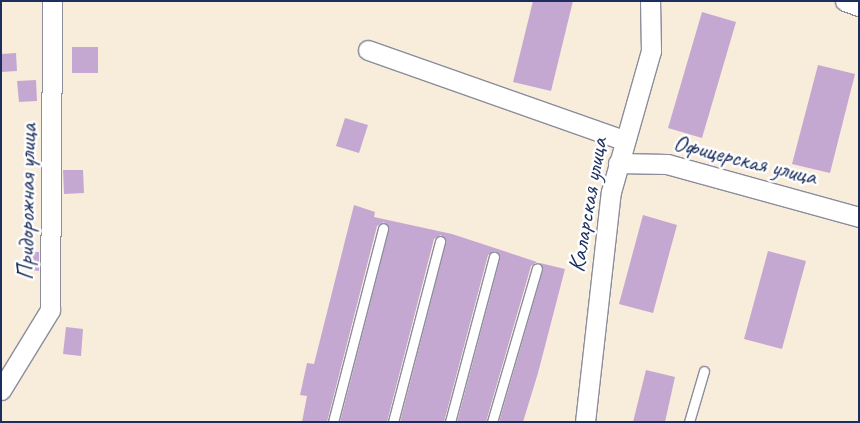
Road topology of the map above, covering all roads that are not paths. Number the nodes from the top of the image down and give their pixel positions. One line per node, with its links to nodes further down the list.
1 (52, 1): 14 (street, Придорожная улица)
2 (845, 1): 4 (street)
3 (656, 4): 6 (street, Каларская улица)
4 (859, 6)
5 (368, 50): 6 (street)
6 (624, 140): 7 (street, Каларская улица)
7 (618, 163): 8 (street, Офицерская улица); 19 (street, Каларская улица)
8 (859, 217)
9 (383, 228): 15 (lane)
10 (440, 241): 16 (lane)
11 (494, 257): 17 (lane)
12 (537, 268): 18 (lane)
13 (704, 371): 20 (lane)
14 (1, 390)
15 (333, 422)
16 (393, 422)
17 (450, 422)
18 (492, 422)
19 (585, 422)
20 (689, 422)

